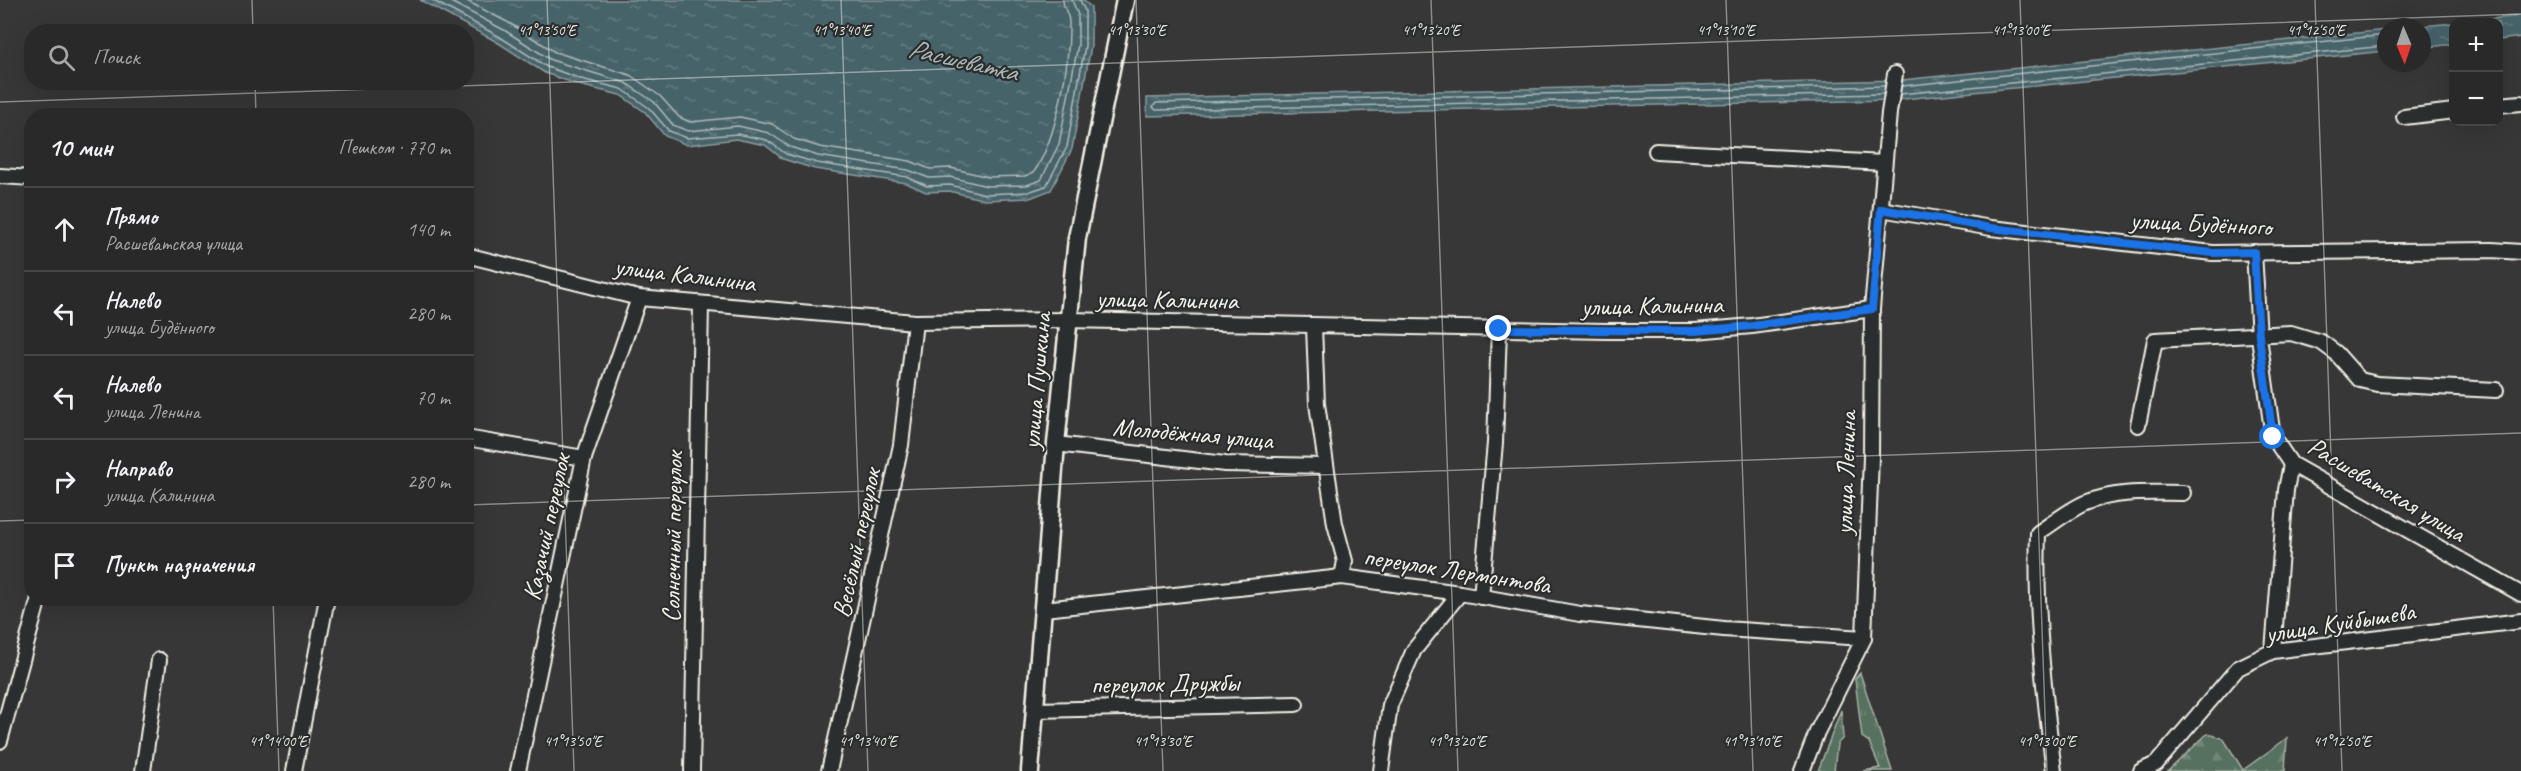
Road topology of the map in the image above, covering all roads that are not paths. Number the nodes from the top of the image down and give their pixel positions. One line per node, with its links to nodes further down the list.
1 (1125, 0): 18 (main road, улица Пушкина)
2 (1895, 74): 8 (street, улица Ленина)
3 (2521, 103): 4 (street)
4 (2503, 105)
5 (2449, 112): 6 (street)
6 (2404, 117)
7 (1656, 151): 8 (street)
8 (1884, 163): 11 (street, улица Ленина)
9 (0, 176): 10 (street)
10 (24, 178)
11 (1881, 209): 12 (street, улица Будённого); 17 (street, улица Ленина)
12 (2254, 252): 13 (street, улица Будённого); 22 (street, Расшеватская улица)
13 (2521, 252)
14 (474, 257): 15 (street, улица Калинина)
15 (639, 298): 16 (street, улица Калинина); 27 (street, Казачий переулок)
16 (701, 305): 19 (street, улица Калинина); 48 (street, Солнечный переулок)
17 (1872, 309): 21 (street, улица Калинина); 39 (street, улица Ленина)
18 (1067, 320): 19 (street, улица Калинина); 20 (street, улица Калинина); 26 (main road, улица Пушкина)
19 (915, 322): 49 (street, Весёлый переулок)
20 (1314, 326): 21 (street, улица Калинина); 29 (street)
21 (1499, 329): 34 (street)
22 (2259, 336): 23 (street); 24 (street); 28 (street, Расшеватская улица)
23 (2496, 390)
24 (2138, 425)
25 (474, 439): 27 (street)
26 (1056, 444): 29 (street, Молодёжная улица); 37 (main road, улица Пушкина)
27 (584, 458): 47 (street, Казачий переулок)
28 (2291, 464): 33 (street, Расшеватская улица); 40 (street)
29 (1326, 466): 31 (street)
30 (2183, 493): 53 (street)
31 (1342, 577): 32 (street, переулок Лермонтова); 37 (street, переулок Лермонтова)
32 (1460, 593): 34 (street, переулок Лермонтова); 51 (street)
33 (2521, 594)
34 (1481, 597): 39 (street, переулок Лермонтова)
35 (37, 606): 44 (street)
36 (325, 606): 46 (street)
37 (1044, 609): 43 (main road, улица Пушкина)
38 (2521, 621): 40 (street, улица Куйбышева)
39 (1864, 638): 52 (street, улица Ленина)
40 (2273, 651): 54 (street, улица Куйбышева)
41 (159, 660): 45 (street)
42 (1296, 704): 43 (street, переулок Дружбы)
43 (1035, 710): 50 (main road, улица Пушкина)
44 (0, 741)
45 (142, 771)
46 (294, 771)
47 (518, 771)
48 (692, 771)
49 (830, 771)
50 (1030, 771)
51 (1381, 771)
52 (1802, 771)
53 (2054, 771)
54 (2141, 771)

